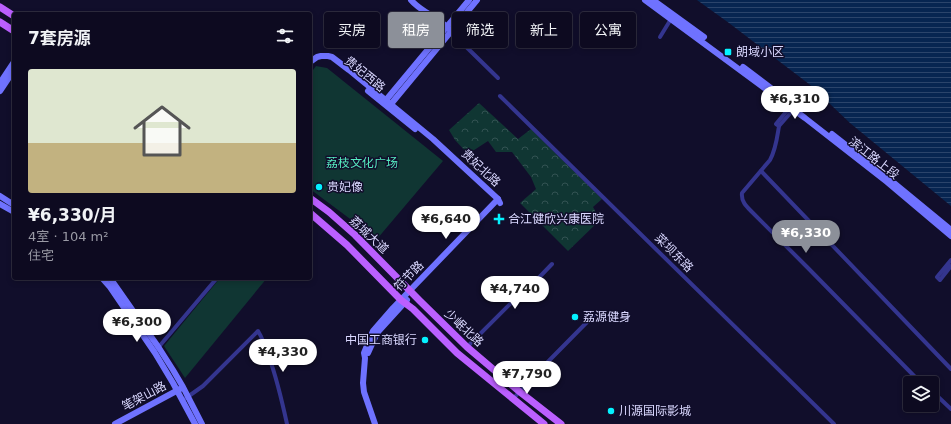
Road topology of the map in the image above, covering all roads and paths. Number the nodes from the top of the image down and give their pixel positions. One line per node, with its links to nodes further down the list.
1 (411, 0): 11 (main road)
2 (469, 0): 11 (main road)
3 (477, 0): 11 (main road)
4 (645, 0): 8 (main road, 滨江路上段)
5 (653, 0): 8 (main road, 滨江路上段)
6 (0, 7): 7 (main road)
7 (12, 15)
8 (672, 17): 12 (street); 22 (main road, 滨江路上段)
9 (0, 22): 10 (main road)
10 (12, 29)
11 (449, 29): 17 (street); 21 (main road)
12 (660, 37)
13 (312, 61): 21 (main road, 贵妃西路)
14 (12, 65): 18 (main road)
15 (312, 66): 21 (main road, 贵妃西路)
16 (12, 73): 19 (main road)
17 (498, 78)
18 (0, 83)
19 (0, 91)
20 (500, 96): 65 (street, 菜坝东路)
21 (388, 103): 26 (main road, 贵妃北路)
22 (792, 107): 23 (street); 35 (main road, 滨江路上段); 36 (main road, 滨江路上段)
23 (761, 171): 50 (street); 51 (street)
24 (0, 196): 27 (main road)
25 (312, 199): 29 (main road, 荔城大道)
26 (498, 202): 45 (main road, 符节路)
27 (12, 203)
28 (0, 204): 30 (main road)
29 (321, 206): 31 (main road, 荔城大道); 32 (main road)
30 (12, 211)
31 (329, 212): 34 (main road); 40 (main road, 荔城大道)
32 (312, 213)
33 (312, 215): 34 (main road, 荔城大道)
34 (321, 222): 44 (main road, 荔城大道)
35 (951, 230)
36 (951, 236)
37 (951, 260): 39 (street)
38 (552, 264): 48 (street)
39 (951, 266)
40 (397, 277): 44 (main road); 45 (main road, 荔城大道)
41 (104, 280): 49 (main road)
42 (111, 280): 49 (main road)
43 (215, 280): 49 (street)
44 (388, 286): 46 (main road, 荔城大道)
45 (412, 292): 46 (main road, 符节路); 48 (main road, 少岷北路)
46 (403, 301): 56 (main road, 少岷北路); 62 (main road, 符节路)
47 (593, 316): 53 (street)
48 (467, 347): 53 (main road, 少岷北路)
49 (157, 350): 52 (main road)
50 (951, 369)
51 (914, 376)
52 (181, 389): 54 (main road); 58 (main road, 笔架山路)
53 (520, 392): 56 (street); 64 (main road, 少岷北路)
54 (186, 398): 59 (main road); 60 (main road); 61 (street)
55 (939, 398): 57 (street)
56 (513, 399): 63 (main road, 少岷北路)
57 (951, 409)
58 (115, 424)
59 (195, 424)
60 (202, 424)
61 (287, 424)
62 (375, 424)
63 (544, 424)
64 (561, 424)
65 (834, 424)

